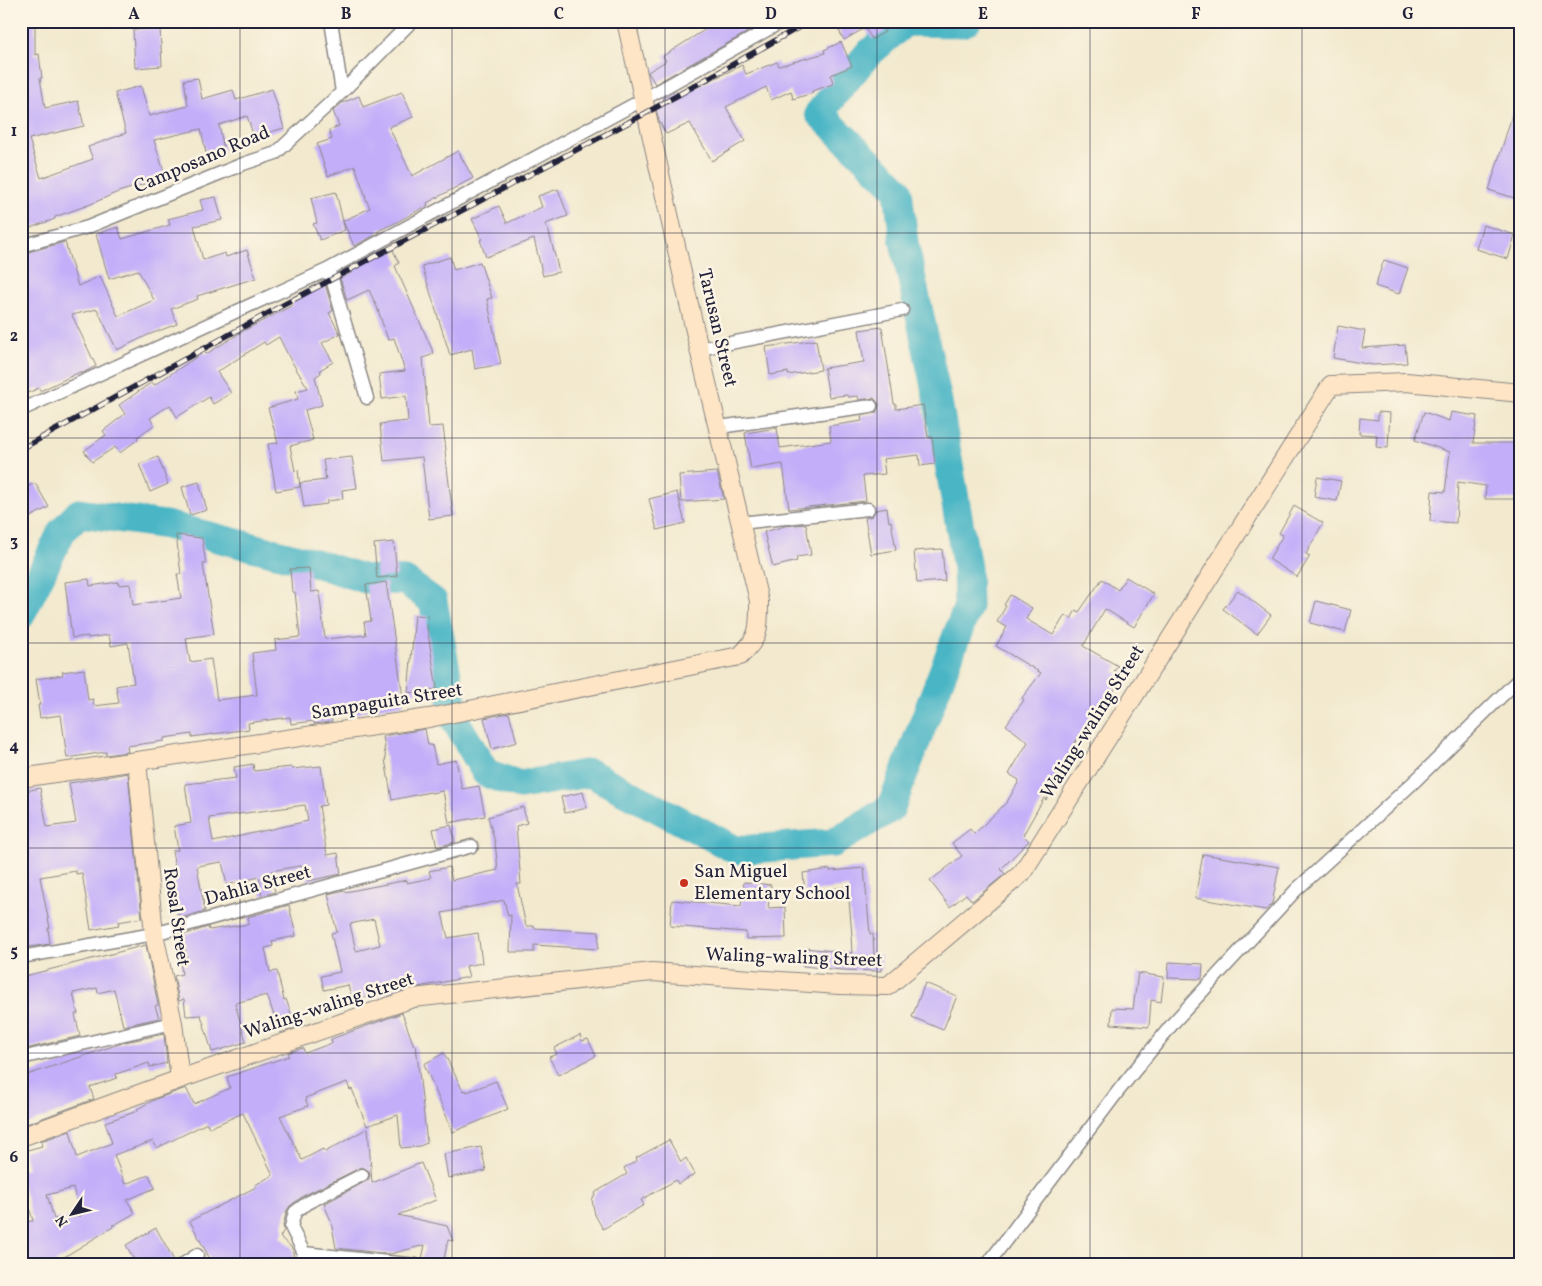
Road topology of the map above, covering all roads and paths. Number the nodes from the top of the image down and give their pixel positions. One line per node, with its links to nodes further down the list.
1 (331, 21): 5 (street)
2 (412, 21): 5 (street, Camposano Road)
3 (626, 21): 6 (street, Tarusan Street)
4 (783, 21): 6 (street)
5 (342, 92): 7 (street, Camposano Road)
6 (644, 99): 8 (street); 10 (street, Tarusan Street)
7 (21, 246)
8 (327, 270): 12 (street); 14 (street)
9 (902, 310): 10 (street)
10 (700, 349): 15 (street, Tarusan Street)
11 (1521, 393): 27 (street, Waling-waling Street)
12 (367, 398)
13 (870, 406): 15 (street)
14 (21, 410)
15 (719, 427): 17 (street, Tarusan Street)
16 (868, 509): 17 (street)
17 (740, 523): 18 (street, Tarusan Street)
18 (752, 644): 20 (street, Sampaguita Street)
19 (1521, 677): 34 (street)
20 (137, 761): 21 (street, Sampaguita Street); 23 (street, Rosal Street)
21 (21, 778)
22 (472, 846): 23 (street, Dahlia Street)
23 (154, 934): 24 (street, Dahlia Street); 25 (street, Rosal Street)
24 (21, 957)
25 (173, 1023): 26 (street); 27 (street, Rosal Street)
26 (21, 1058)
27 (180, 1079): 28 (street, Waling-waling Street)
28 (21, 1137)
29 (362, 1175): 31 (street)
30 (197, 1255): 32 (street)
31 (302, 1259): 33 (street)
32 (182, 1265)
33 (416, 1265)
34 (987, 1265)

